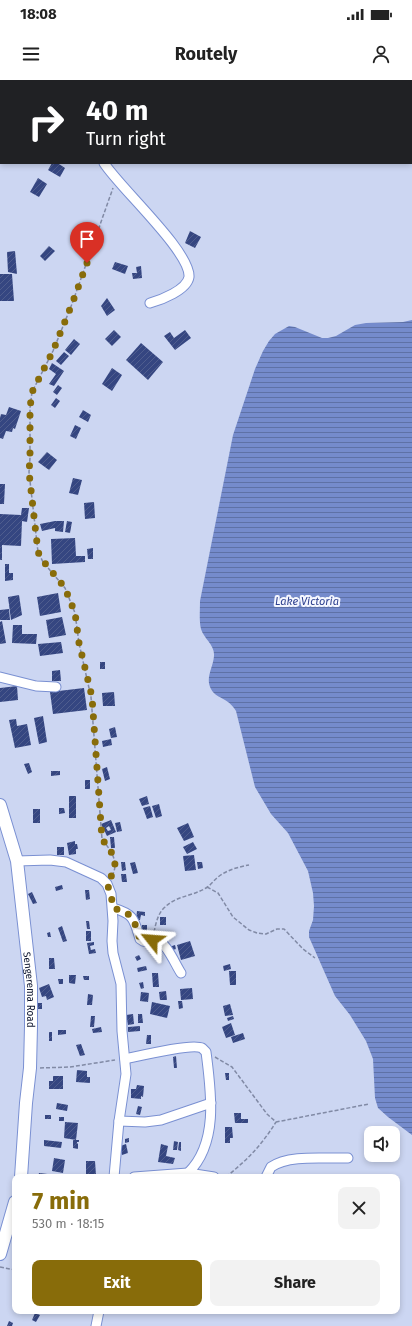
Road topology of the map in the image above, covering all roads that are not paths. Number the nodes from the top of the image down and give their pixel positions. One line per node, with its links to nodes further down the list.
1 (105, 164): 2 (street)
2 (150, 303)
3 (0, 677): 4 (street)
4 (56, 687)
5 (0, 805): 6 (main road, Sengerema Road)
6 (18, 861): 7 (street); 14 (main road, Sengerema Road)
7 (113, 908): 8 (street); 9 (street)
8 (181, 973)
9 (125, 1058): 10 (street); 11 (street)
10 (211, 1103): 11 (street); 13 (street)
11 (120, 1121): 15 (street)
12 (348, 1158): 18 (street)
13 (188, 1173): 16 (street); 17 (street)
14 (21, 1174)
15 (114, 1174)
16 (174, 1174)
17 (194, 1174)
18 (268, 1174)
19 (12, 1212): 20 (main road)
20 (0, 1254)
21 (98, 1314): 22 (street)
22 (96, 1326)

